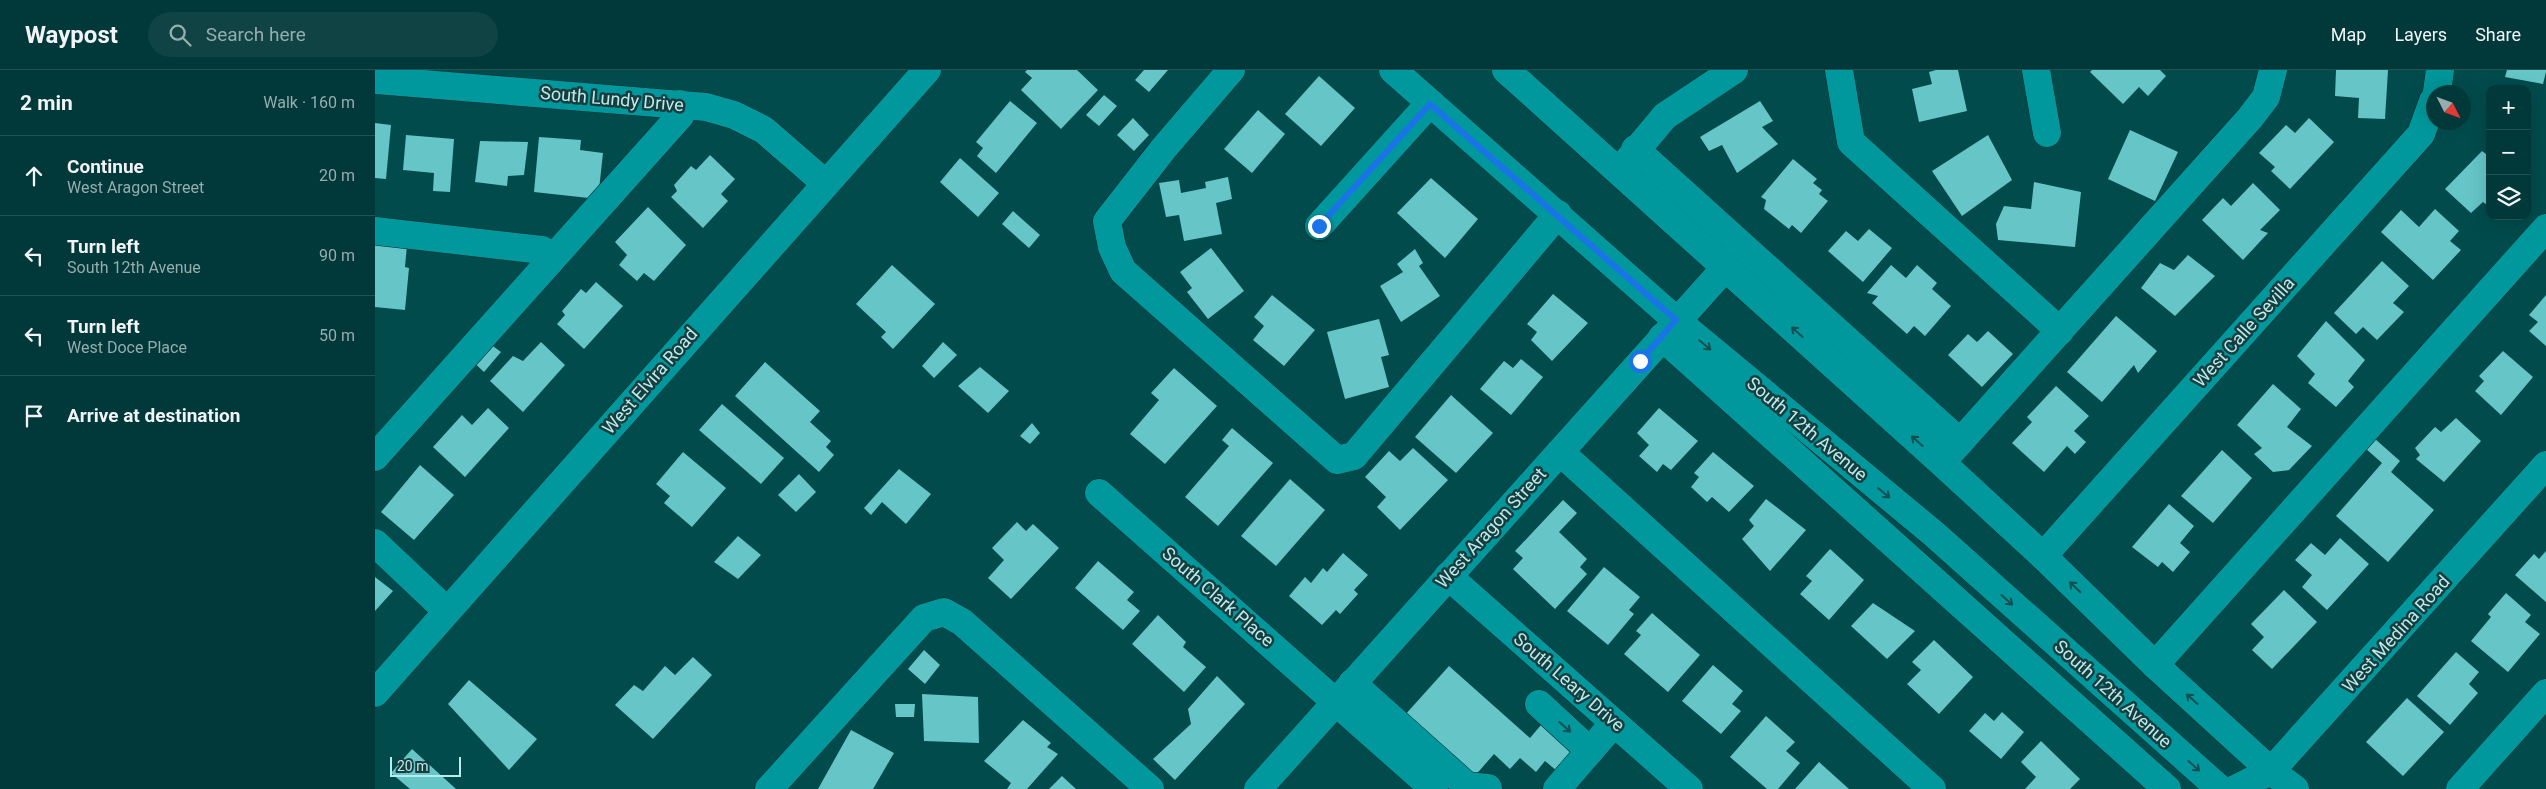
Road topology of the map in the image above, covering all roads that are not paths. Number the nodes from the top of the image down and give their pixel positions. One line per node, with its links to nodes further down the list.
1 (927, 70): 18 (street, West Elvira Road)
2 (1231, 70): 19 (street)
3 (1393, 70): 13 (street, South 12th Avenue)
4 (1506, 70): 17 (street)
5 (1734, 70): 16 (street)
6 (1839, 70): 26 (street)
7 (2036, 70): 15 (street)
8 (2273, 70): 26 (street)
9 (2440, 70): 11 (street)
10 (375, 80): 12 (street, South Lundy Drive)
11 (2438, 85)
12 (680, 104): 18 (street, South Lundy Drive); 23 (street)
13 (1430, 104): 19 (street, South 12th Avenue); 20 (street)
14 (2426, 120): 34 (street, West Calle Sevilla)
15 (2047, 133)
16 (1635, 150): 17 (street); 27 (street)
17 (1619, 172): 24 (street)
18 (825, 184): 36 (street, West Elvira Road)
19 (1558, 214): 25 (street, South 12th Avenue)
20 (1319, 226)
21 (2546, 228): 37 (street)
22 (375, 231): 23 (street)
23 (550, 261): 29 (street)
24 (1725, 268): 25 (street, West Aragon Street); 30 (street, one-way to 24)
25 (1669, 329): 28 (street, West Aragon Street); 53 (street, South 12th Avenue); 54 (street, South 12th Avenue, one-way to 54)
26 (2060, 331): 27 (street)
27 (1960, 442): 30 (street)
28 (1560, 452): 35 (street, West Aragon Street); 52 (street)
29 (375, 457)
30 (1941, 462): 34 (street)
31 (2546, 465): 44 (street, West Medina Road)
32 (1099, 493): 38 (street, South Clark Place)
33 (375, 544): 36 (street)
34 (2043, 556): 37 (street, one-way to 34)
35 (1448, 576): 38 (street, West Aragon Street); 42 (street, South Leary Drive)
36 (447, 611): 39 (street, West Elvira Road)
37 (2155, 665): 44 (street, one-way to 37)
38 (1344, 692): 45 (street); 48 (street, West Aragon Street); 49 (street)
39 (375, 693)
40 (2546, 693): 57 (street)
41 (1539, 704): 43 (street, one-way to 43)
42 (1614, 723): 43 (street); 51 (street, South Leary Drive)
43 (1590, 751): 50 (street)
44 (2271, 772): 55 (street, West Medina Road); 56 (street)
45 (1488, 788)
46 (769, 789): 47 (street)
47 (1150, 789)
48 (1258, 789)
49 (1434, 789)
50 (1557, 789)
51 (1689, 789)
52 (1932, 789)
53 (2167, 789)
54 (2220, 789)
55 (2235, 789)
56 (2295, 789)
57 (2460, 789)

